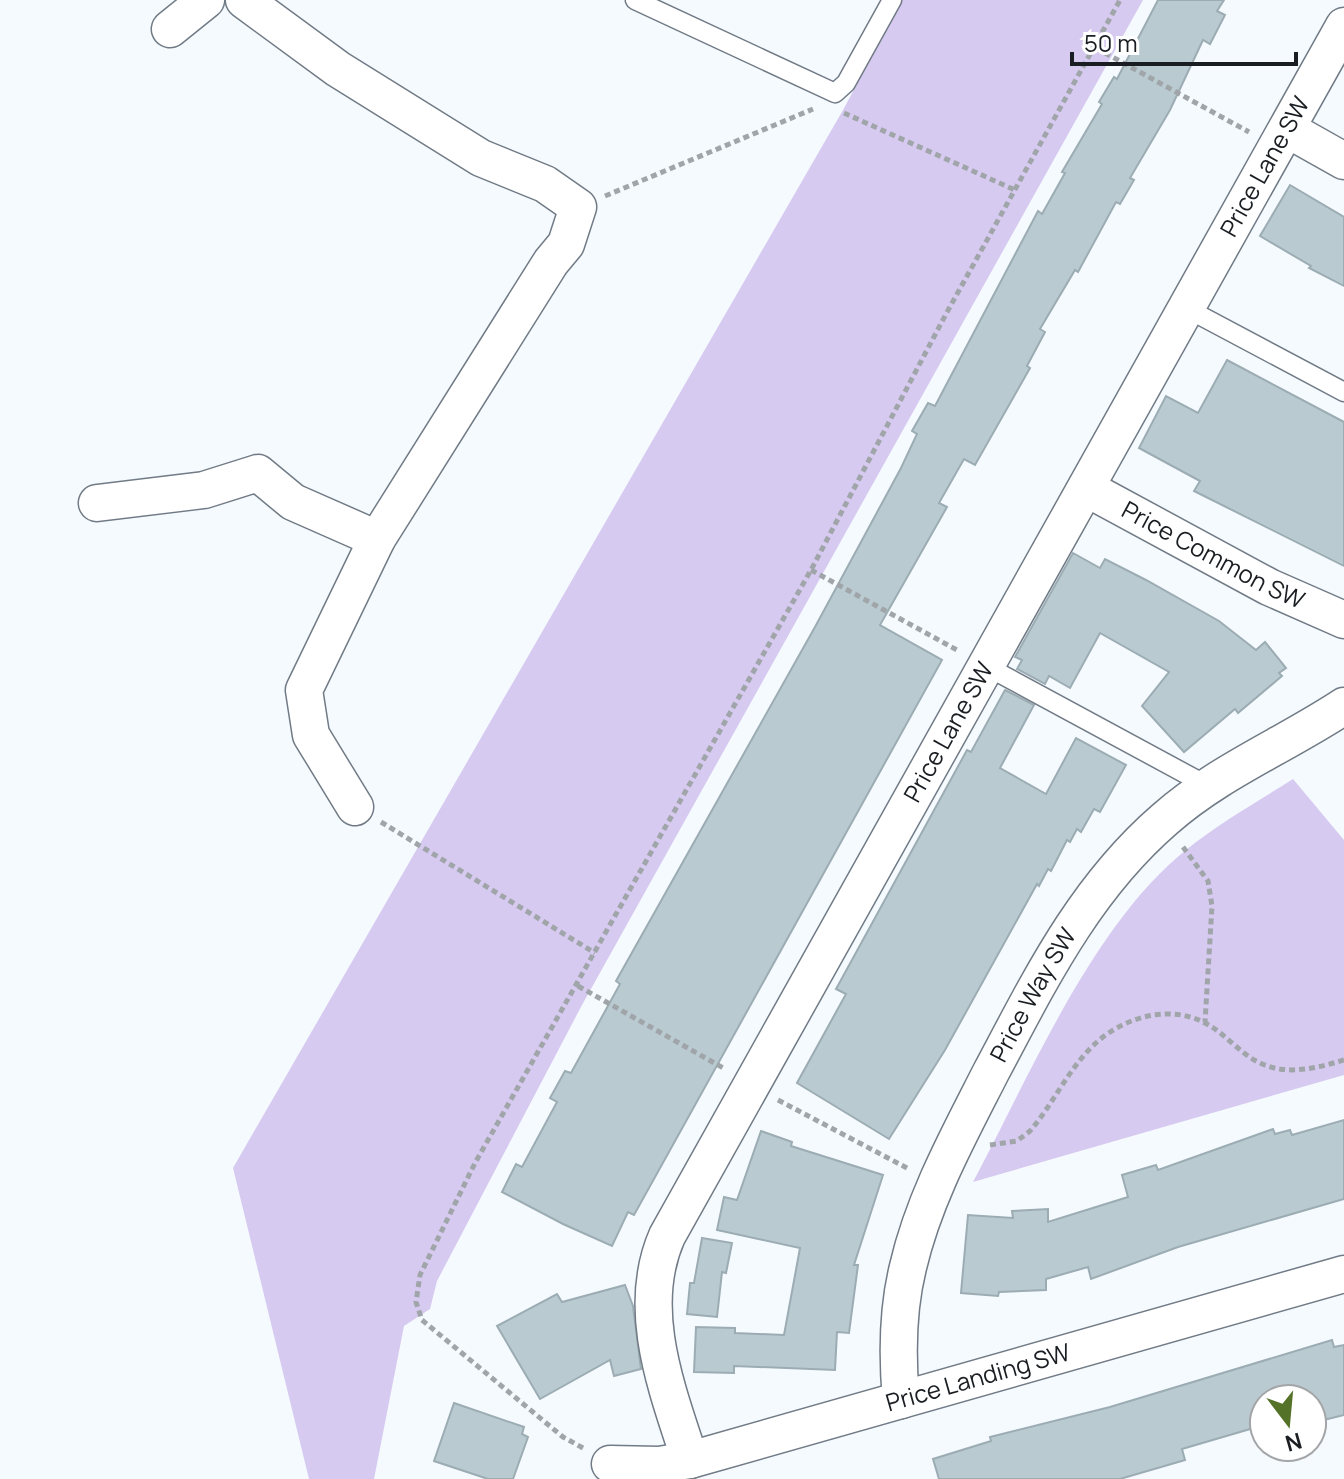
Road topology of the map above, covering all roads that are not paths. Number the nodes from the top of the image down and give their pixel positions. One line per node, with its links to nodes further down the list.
1 (206, 0): 6 (street)
2 (244, 0): 13 (street)
3 (635, 0): 4 (lane)
4 (892, 0)
5 (1344, 26): 7 (street, Price Lane SW)
6 (170, 29)
7 (1282, 138): 8 (street); 9 (street, Price Lane SW)
8 (1344, 161)
9 (1186, 308): 10 (lane); 11 (street, Price Lane SW)
10 (1344, 392)
11 (1086, 488): 14 (street, Price Common SW); 15 (street, Price Lane SW)
12 (97, 503): 13 (street)
13 (377, 539): 18 (street)
14 (1344, 620)
15 (986, 666): 17 (lane); 21 (street, Price Lane SW)
16 (1344, 706): 17 (street, Price Way SW)
17 (1208, 786): 20 (street, Price Way SW)
18 (355, 807)
19 (1344, 1274): 20 (street, Price Landing SW)
20 (901, 1400): 21 (street, Price Landing SW)
21 (690, 1460): 22 (street, Price Landing SW)
22 (610, 1464)

